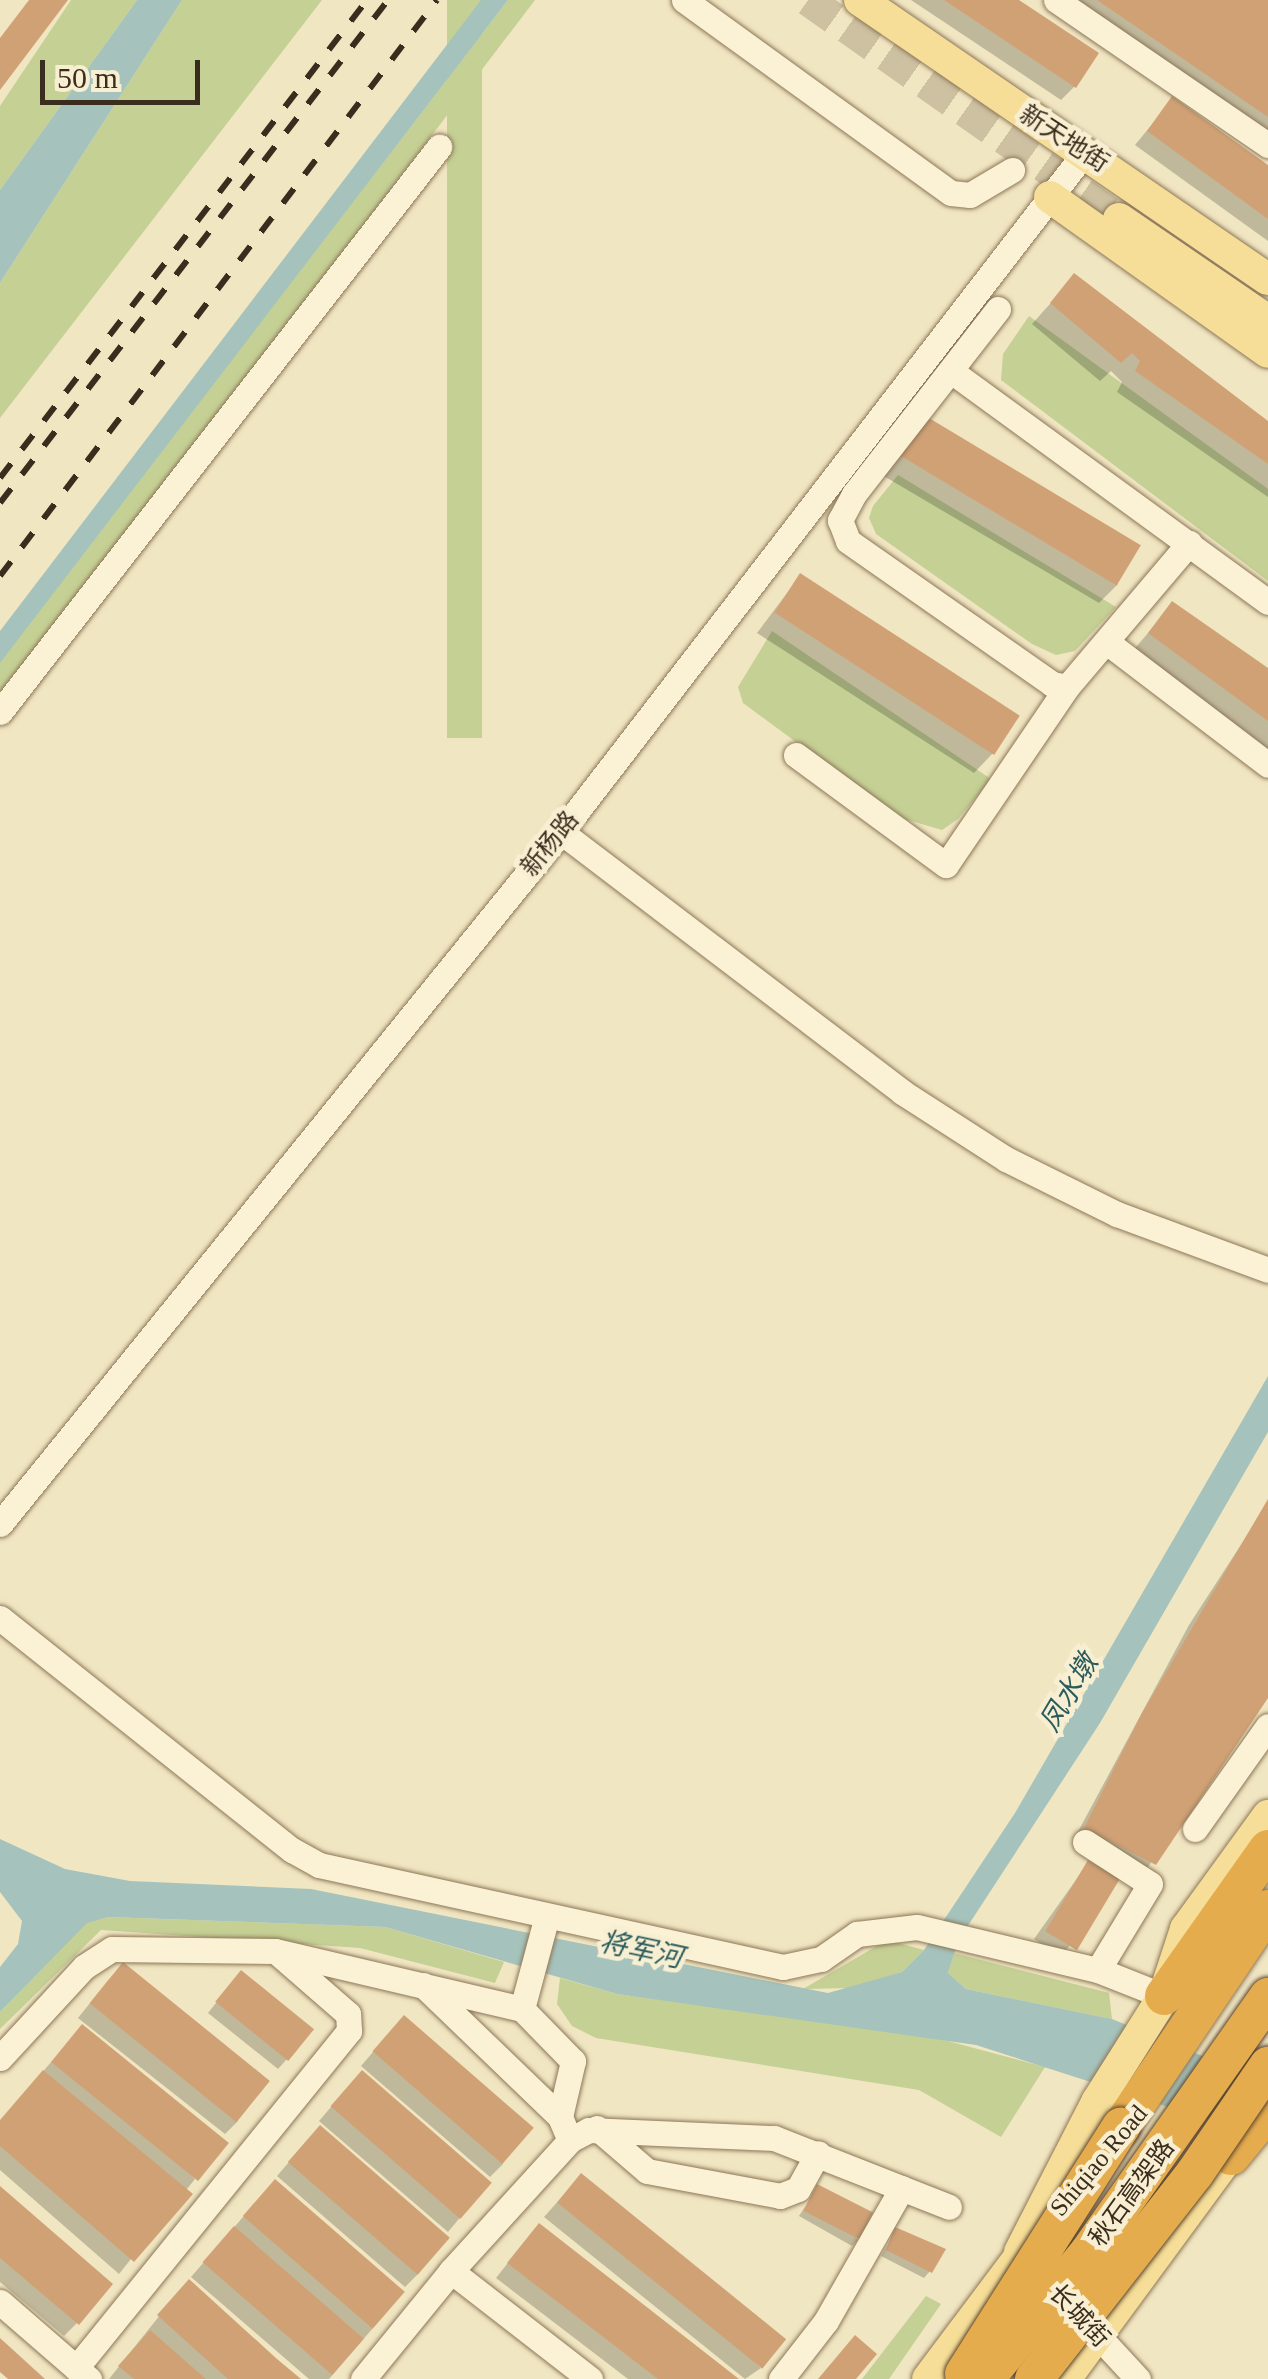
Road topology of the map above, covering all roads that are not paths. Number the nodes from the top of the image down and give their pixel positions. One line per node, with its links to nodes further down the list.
1 (684, 0): 7 (street)
2 (860, 0): 6 (main road, 新天地街)
3 (1056, 0): 4 (street)
4 (1268, 145)
5 (439, 147): 19 (street)
6 (1085, 152): 8 (street, 新杨路); 10 (main road, 新天地街)
7 (1012, 170)
8 (1050, 197): 13 (main road); 22 (street, 新杨路)
9 (1119, 218): 12 (main road)
10 (1268, 279)
11 (998, 309): 14 (street)
12 (1268, 322)
13 (1268, 352)
14 (951, 371): 15 (street); 18 (street)
15 (1189, 543): 16 (street); 17 (street)
16 (1268, 602)
17 (1108, 643): 18 (street); 21 (street)
18 (1067, 686): 20 (street)
19 (0, 712)
20 (796, 755)
21 (1268, 765)
22 (561, 832): 23 (street); 24 (street, 新杨路)
23 (1268, 1270)
24 (0, 1524)
25 (0, 1618): 32 (street)
26 (1268, 1726): 28 (street)
27 (1268, 1816): 38 (main road)
28 (1195, 1829)
29 (1085, 1842): 35 (street)
30 (1268, 1849): 38 (highway)
31 (1268, 1909): 59 (highway, bridge)
32 (547, 1916): 35 (street); 39 (street)
33 (1268, 1942): 50 (main road, Shiqiao Road)
34 (275, 1950): 36 (street); 40 (street); 54 (street)
35 (1098, 1970): 38 (street)
36 (423, 1985): 39 (street); 44 (street)
37 (1268, 1997): 60 (highway, 秋石高架路, bridge)
38 (1163, 1999): 50 (main road)
39 (522, 2009): 44 (street)
40 (0, 2058)
41 (1268, 2066): 61 (highway, 秋石高架路, bridge)
42 (1268, 2098): 46 (main road)
43 (1268, 2111): 46 (highway)
44 (565, 2128): 45 (street); 51 (street)
45 (597, 2128): 47 (street); 47 (street)
46 (1237, 2149): 53 (main road)
47 (818, 2153): 48 (street)
48 (902, 2188): 49 (street); 57 (street)
49 (949, 2208)
50 (1020, 2252): 53 (street, 长城街); 58 (main road, Shiqiao Road)
51 (451, 2271): 55 (street); 56 (street)
52 (0, 2302): 54 (street)
53 (1099, 2336): 62 (main road); 63 (street, 长城街)
54 (85, 2376)
55 (363, 2379)
56 (590, 2379)
57 (781, 2379)
58 (928, 2379)
59 (960, 2379)
60 (984, 2379)
61 (1034, 2379)
62 (1065, 2379)
63 (1138, 2379)

